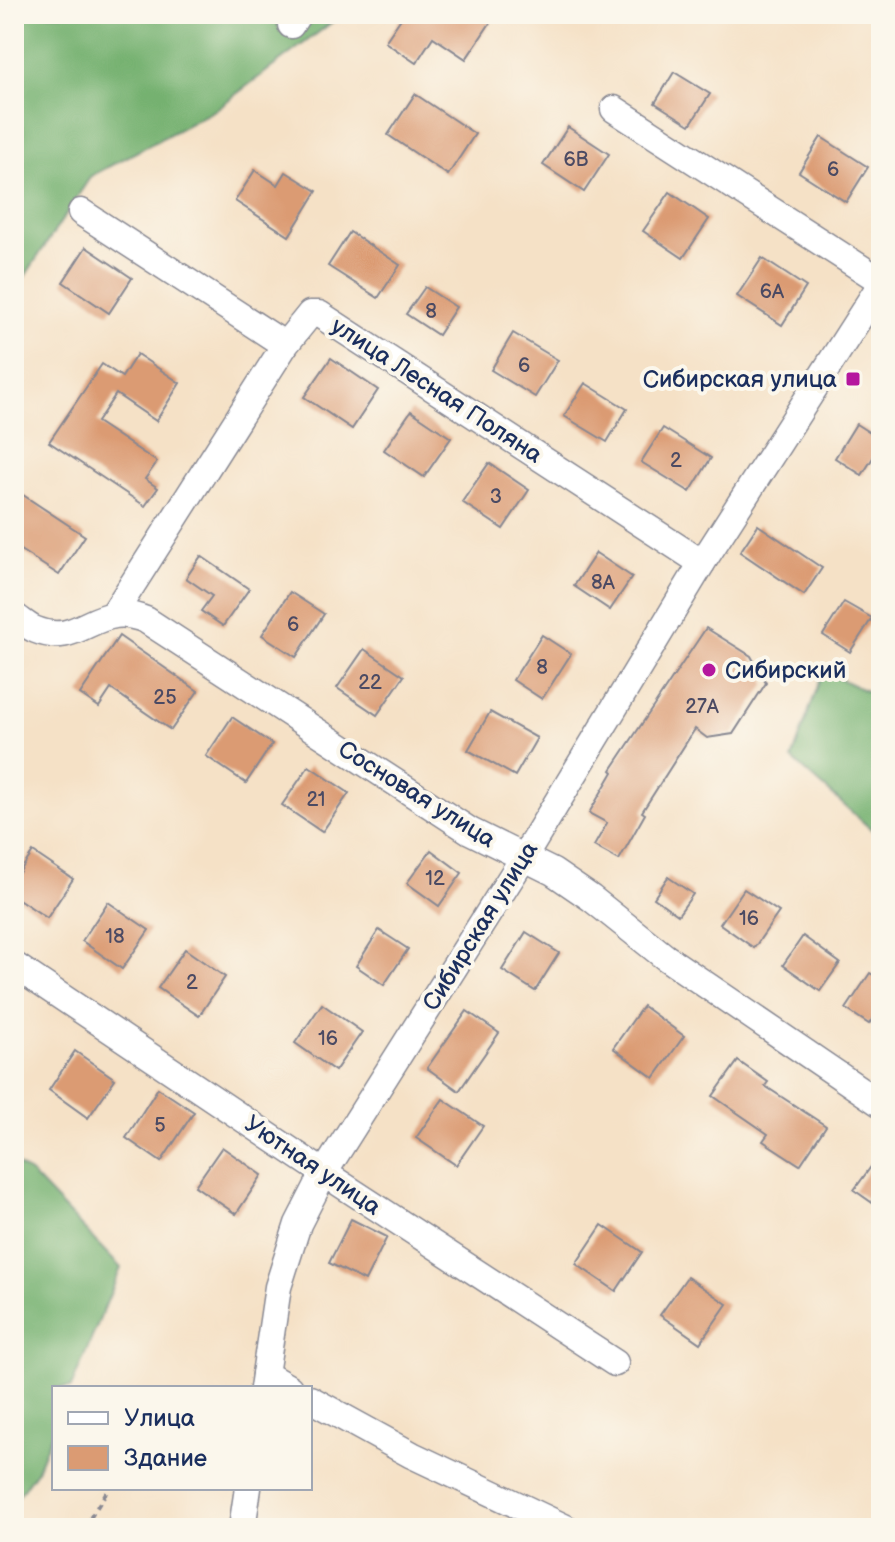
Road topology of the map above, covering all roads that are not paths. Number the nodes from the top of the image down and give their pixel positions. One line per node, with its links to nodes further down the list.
1 (614, 109): 3 (street)
2 (81, 212): 4 (street)
3 (881, 282): 5 (street, Сибирская улица)
4 (285, 345): 5 (street, улица Лесная Поляна); 6 (street, улица Лесная Поляна)
5 (702, 563): 8 (street, Сибирская улица)
6 (113, 615): 7 (street); 8 (street, Сосновая улица)
7 (14, 616)
8 (524, 857): 10 (street, Сосновая улица); 11 (street, Сибирская улица)
9 (14, 965): 11 (street, Уютная улица)
10 (881, 1104)
11 (324, 1173): 12 (street, Уютная улица); 13 (street, Сибирская улица)
12 (615, 1363)
13 (264, 1381)
14 (312, 1400): 17 (street)
15 (248, 1490): 16 (street)
16 (242, 1528)
17 (566, 1528)

